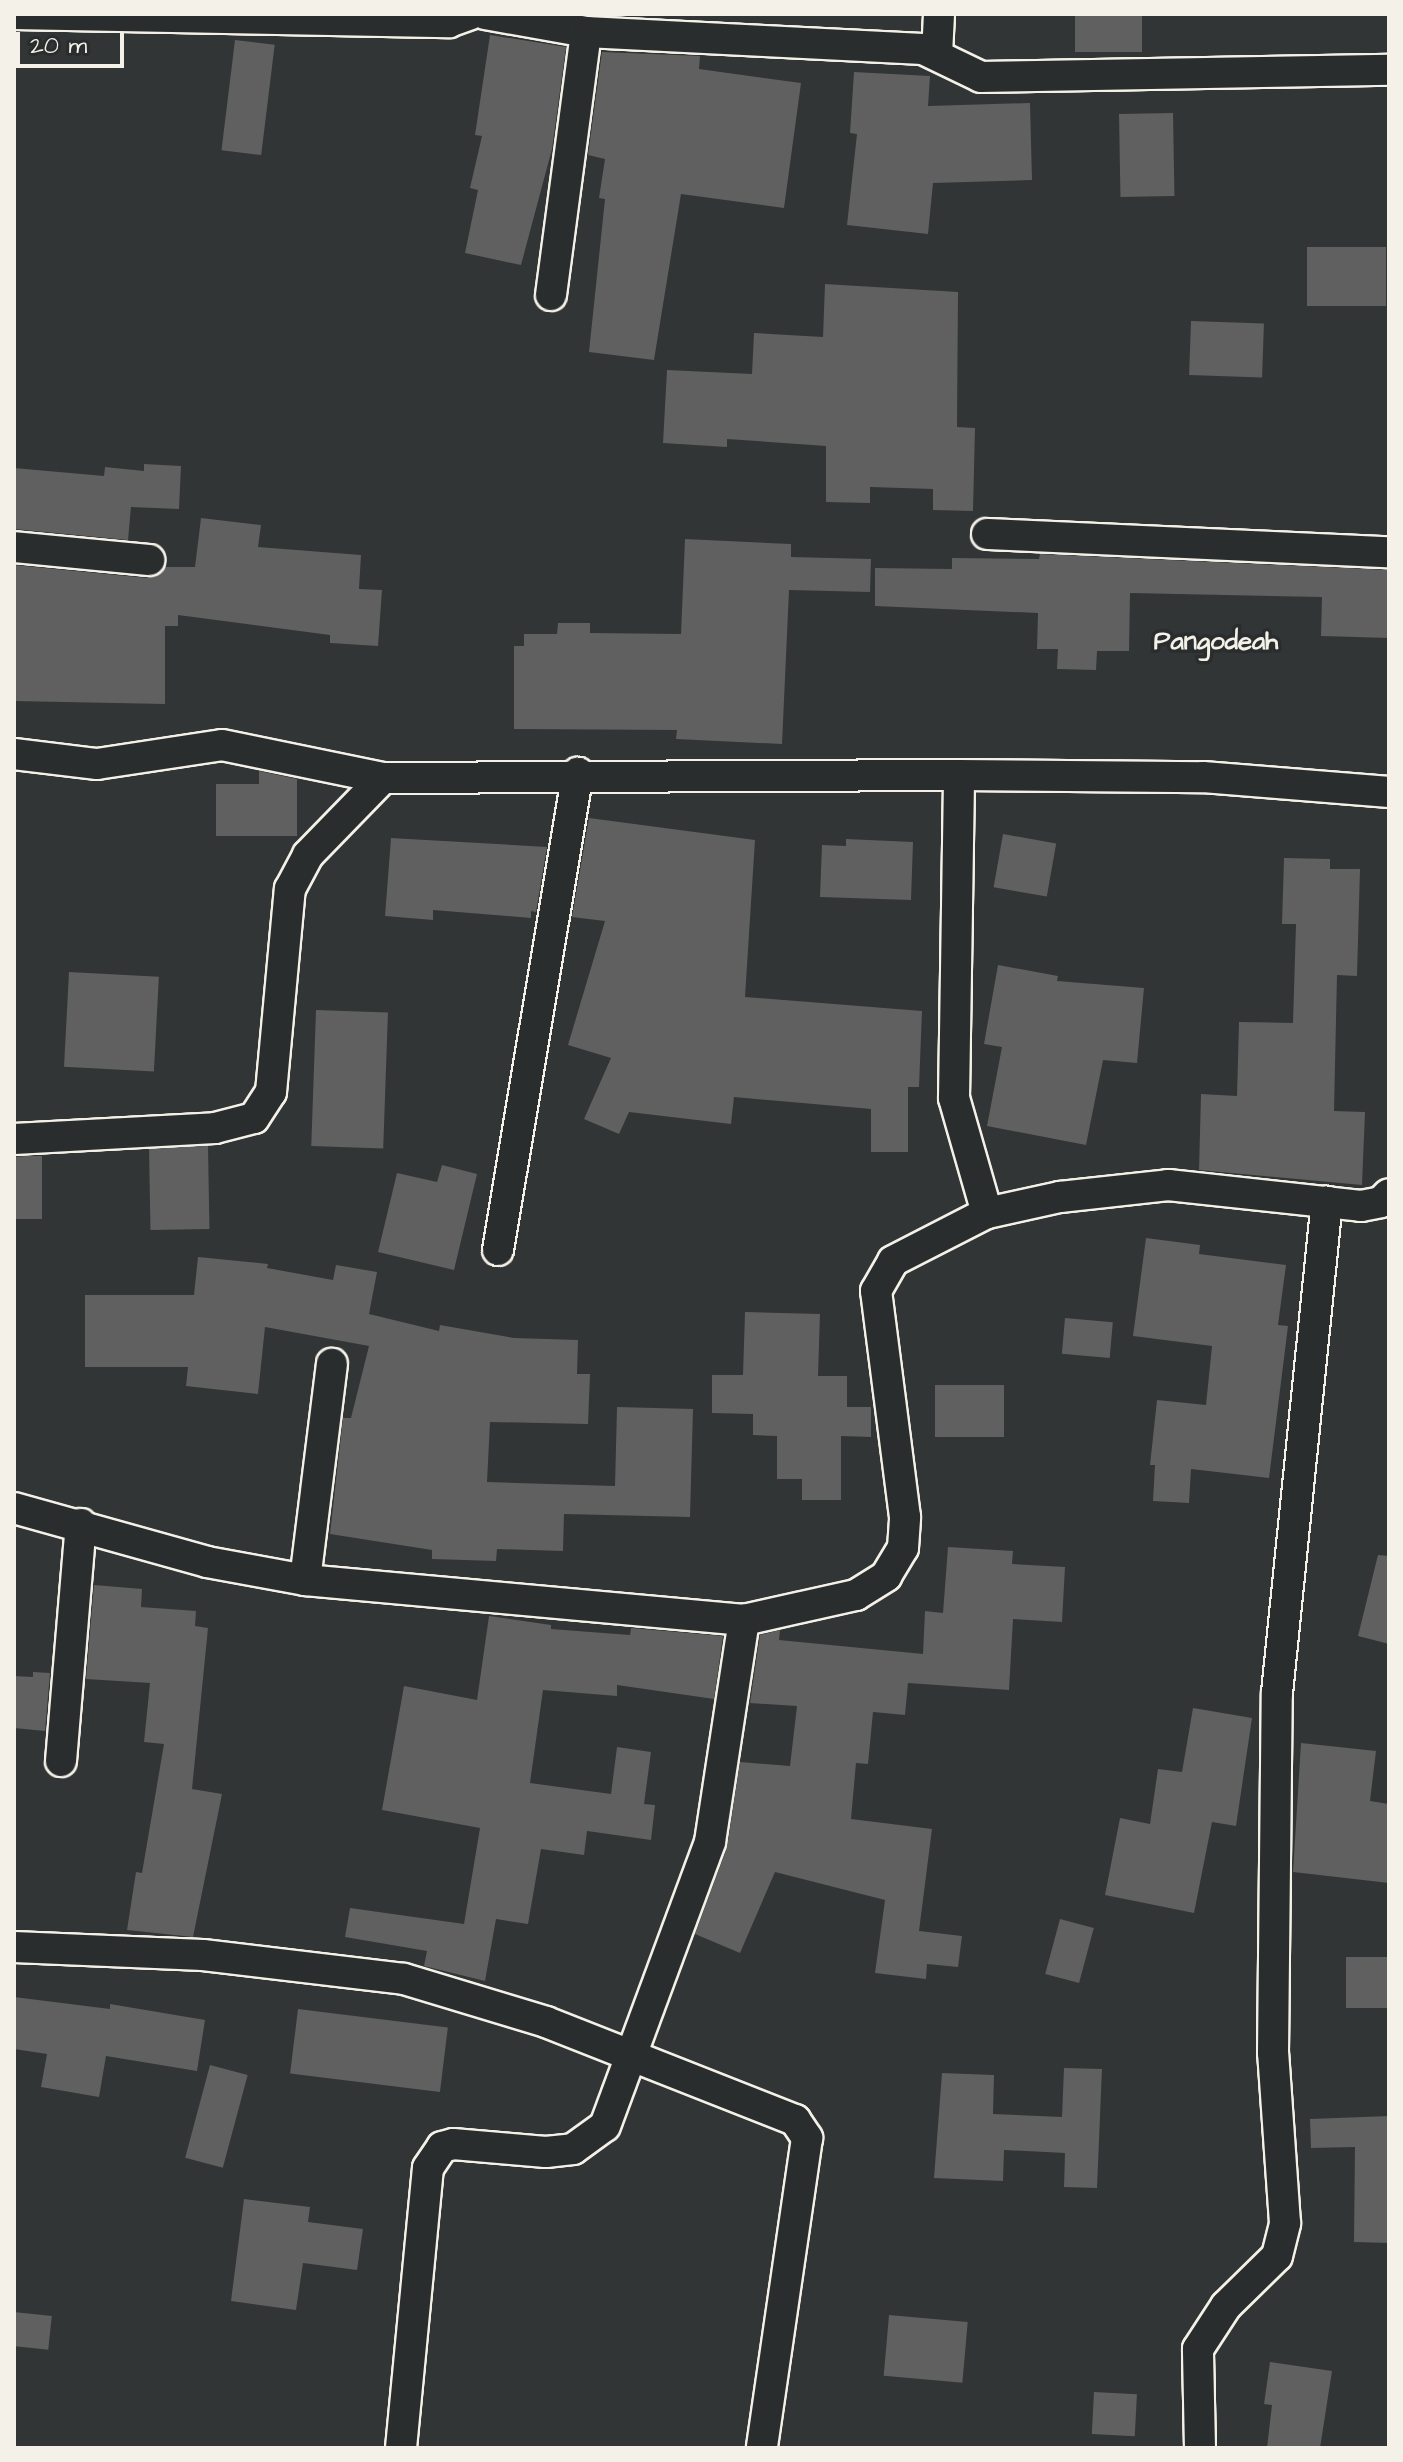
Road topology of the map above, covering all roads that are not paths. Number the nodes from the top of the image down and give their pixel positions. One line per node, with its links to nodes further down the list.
1 (14, 14): 2 (street)
2 (471, 14)
3 (485, 14): 5 (street)
4 (939, 14): 6 (street)
5 (586, 32): 6 (street); 8 (street)
6 (937, 54): 7 (street)
7 (1389, 70)
8 (551, 295)
9 (987, 534): 11 (street)
10 (14, 547): 12 (street)
11 (1389, 552)
12 (149, 560)
13 (14, 754): 16 (street)
14 (578, 773): 15 (street); 16 (street); 22 (street)
15 (959, 775): 17 (street); 21 (street)
16 (383, 778): 18 (street)
17 (1389, 792)
18 (14, 1139)
19 (1327, 1202): 20 (street); 21 (street); 33 (street)
20 (1386, 1203)
21 (987, 1213): 27 (street)
22 (498, 1250)
23 (332, 1364): 26 (street)
24 (14, 1508): 25 (street)
25 (81, 1524): 26 (street); 28 (street)
26 (305, 1580): 27 (street)
27 (744, 1620): 30 (street)
28 (61, 1761)
29 (14, 1947): 30 (street)
30 (632, 2055): 31 (street); 32 (street)
31 (401, 2448)
32 (762, 2448)
33 (1200, 2448)

